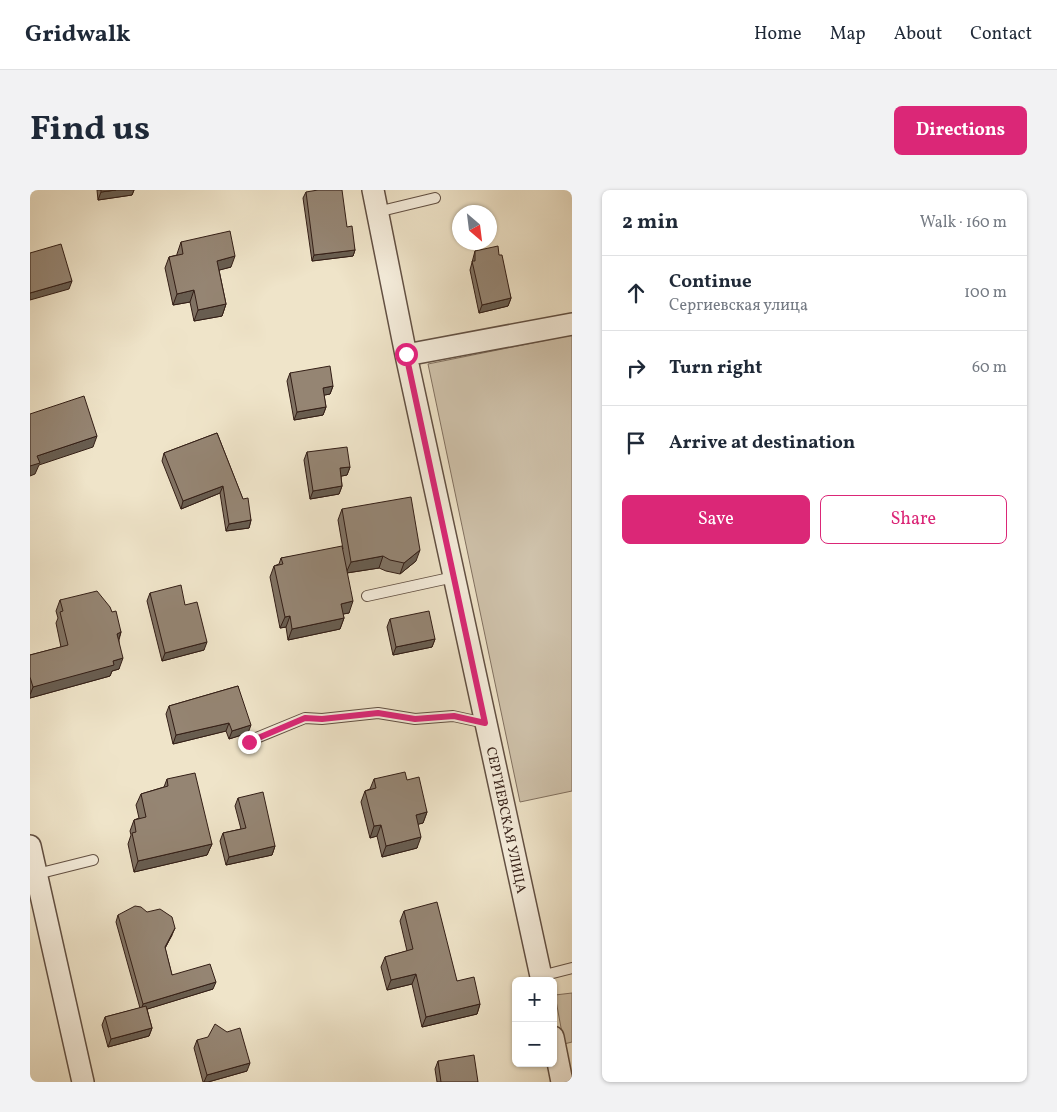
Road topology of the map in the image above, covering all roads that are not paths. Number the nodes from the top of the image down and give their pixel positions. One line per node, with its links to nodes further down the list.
1 (373, 190): 3 (street, СЕРГИЕВСКАЯ УЛИЦА)
2 (435, 198): 3 (lane)
3 (378, 212): 5 (street, СЕРГИЕВСКАЯ УЛИЦА)
4 (572, 324): 5 (street)
5 (406, 354): 6 (street, СЕРГИЕВСКАЯ УЛИЦА)
6 (454, 577): 7 (lane); 8 (street, СЕРГИЕВСКАЯ УЛИЦА)
7 (367, 596)
8 (485, 723): 9 (lane); 14 (street, СЕРГИЕВСКАЯ УЛИЦА)
9 (249, 742)
10 (30, 846): 12 (street)
11 (93, 860): 12 (lane)
12 (37, 874): 17 (street)
13 (572, 968): 15 (lane)
14 (541, 977)
15 (544, 977)
16 (557, 1057): 18 (street)
17 (83, 1082)
18 (562, 1082)

